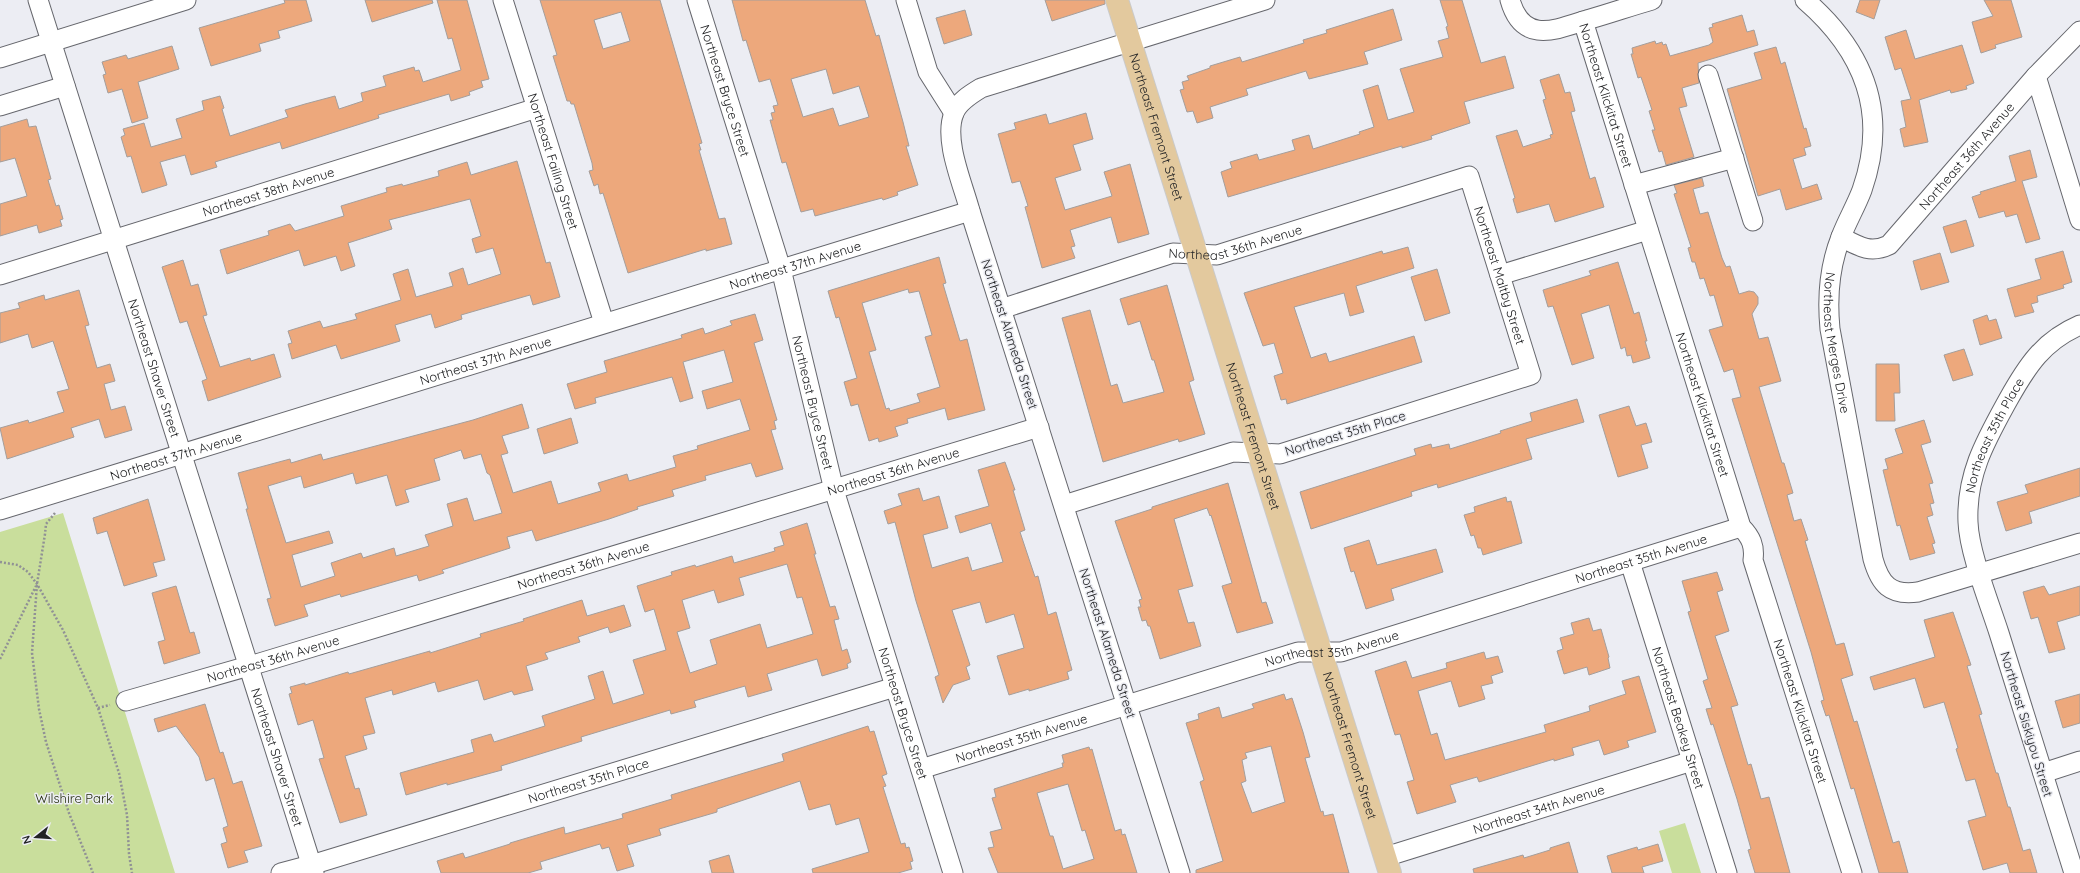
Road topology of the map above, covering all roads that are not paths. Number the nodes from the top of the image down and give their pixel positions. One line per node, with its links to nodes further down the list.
1 (38, 0): 13 (street, Northeast Shaver Street)
2 (186, 0): 13 (street)
3 (503, 0): 20 (street, Northeast Failing Street)
4 (697, 0): 32 (street, Northeast Bryce Street)
5 (906, 0): 21 (street)
6 (1117, 0): 14 (main road, Northeast Fremont Street)
7 (1265, 0): 14 (street, Northeast Alameda Street)
8 (1510, 0): 11 (street, Northeast Klickitat Street)
9 (1652, 0): 11 (street)
10 (1805, 0): 29 (street, Northeast Merges Drive)
11 (1583, 21): 24 (street, Northeast Klickitat Street)
12 (2080, 31): 17 (street, Northeast 36th Avenue)
13 (51, 42): 15 (street); 18 (street, Northeast Shaver Street)
14 (1130, 42): 21 (street, Northeast Alameda Street); 31 (main road, Northeast Fremont Street)
15 (0, 58)
16 (1708, 75): 22 (street)
17 (2036, 76): 26 (street); 29 (street, Northeast 36th Avenue)
18 (65, 86): 19 (street); 30 (street, Northeast Shaver Street)
19 (0, 106)
20 (537, 108): 30 (street, Northeast 38th Avenue); 36 (street, Northeast Failing Street)
21 (954, 113): 25 (street, Northeast Alameda Street)
22 (1734, 158): 24 (street); 27 (street)
23 (1469, 176): 31 (street, Northeast 36th Avenue); 34 (street, Northeast Maltby Street)
24 (1634, 185): 28 (street, Northeast Klickitat Street)
25 (970, 211): 32 (street, Northeast 37th Avenue); 35 (street, Northeast Alameda Street)
26 (2080, 220)
27 (1753, 221)
28 (1648, 230): 34 (street); 45 (street, Northeast Klickitat Street)
29 (1841, 237): 48 (street, Northeast Merges Drive)
30 (113, 239): 33 (street, Northeast 38th Avenue); 40 (street, Northeast Shaver Street)
31 (1196, 254): 35 (street, Northeast 36th Avenue); 41 (main road, Northeast Fremont Street)
32 (782, 269): 36 (street, Northeast 37th Avenue); 42 (street, Northeast Bryce Street)
33 (0, 275)
34 (1500, 275): 38 (street, Northeast Maltby Street)
35 (1001, 308): 39 (street, Northeast Alameda Street)
36 (604, 323): 40 (street, Northeast 37th Avenue)
37 (2080, 325): 48 (street, Northeast 35th Place)
38 (1531, 375): 41 (street, Northeast 35th Place)
39 (1039, 427): 42 (street, Northeast 36th Avenue); 43 (street, Northeast Alameda Street)
40 (181, 453): 44 (street, Northeast 37th Avenue); 50 (street, Northeast Shaver Street)
41 (1259, 453): 43 (street, Northeast 35th Place); 49 (main road, Northeast Fremont Street)
42 (834, 490): 50 (street, Northeast 36th Avenue); 51 (street, Northeast Bryce Street)
43 (1064, 505): 53 (street, Northeast Alameda Street)
44 (0, 510)
45 (1741, 527): 47 (street, Northeast 35th Avenue); 64 (street, Northeast Klickitat Street)
46 (2080, 543): 48 (street)
47 (1630, 562): 49 (street, Northeast 35th Avenue); 54 (street, Northeast Beakey Street)
48 (1980, 574): 57 (street, Northeast Siskiyou Street)
49 (1321, 652): 53 (street, Northeast 35th Avenue); 58 (main road, Northeast Fremont Street)
50 (248, 666): 52 (street, Northeast 36th Avenue); 59 (street, Northeast Shaver Street)
51 (895, 687): 56 (street, Northeast Bryce Street); 59 (street, Northeast 35th Place)
52 (126, 701)
53 (1127, 704): 56 (street, Northeast 35th Avenue); 62 (street, Northeast Alameda Street)
54 (1692, 761): 58 (street, Northeast 34th Avenue); 63 (street, Northeast Beakey Street)
55 (2080, 761): 57 (street)
56 (921, 768): 61 (street, Northeast Bryce Street)
57 (2043, 773): 65 (street, Northeast Siskiyou Street)
58 (1388, 865)
59 (312, 869): 60 (street, Northeast 35th Place)
60 (281, 873)
61 (953, 873)
62 (1180, 873)
63 (1727, 873)
64 (1852, 873)
65 (2074, 873)

